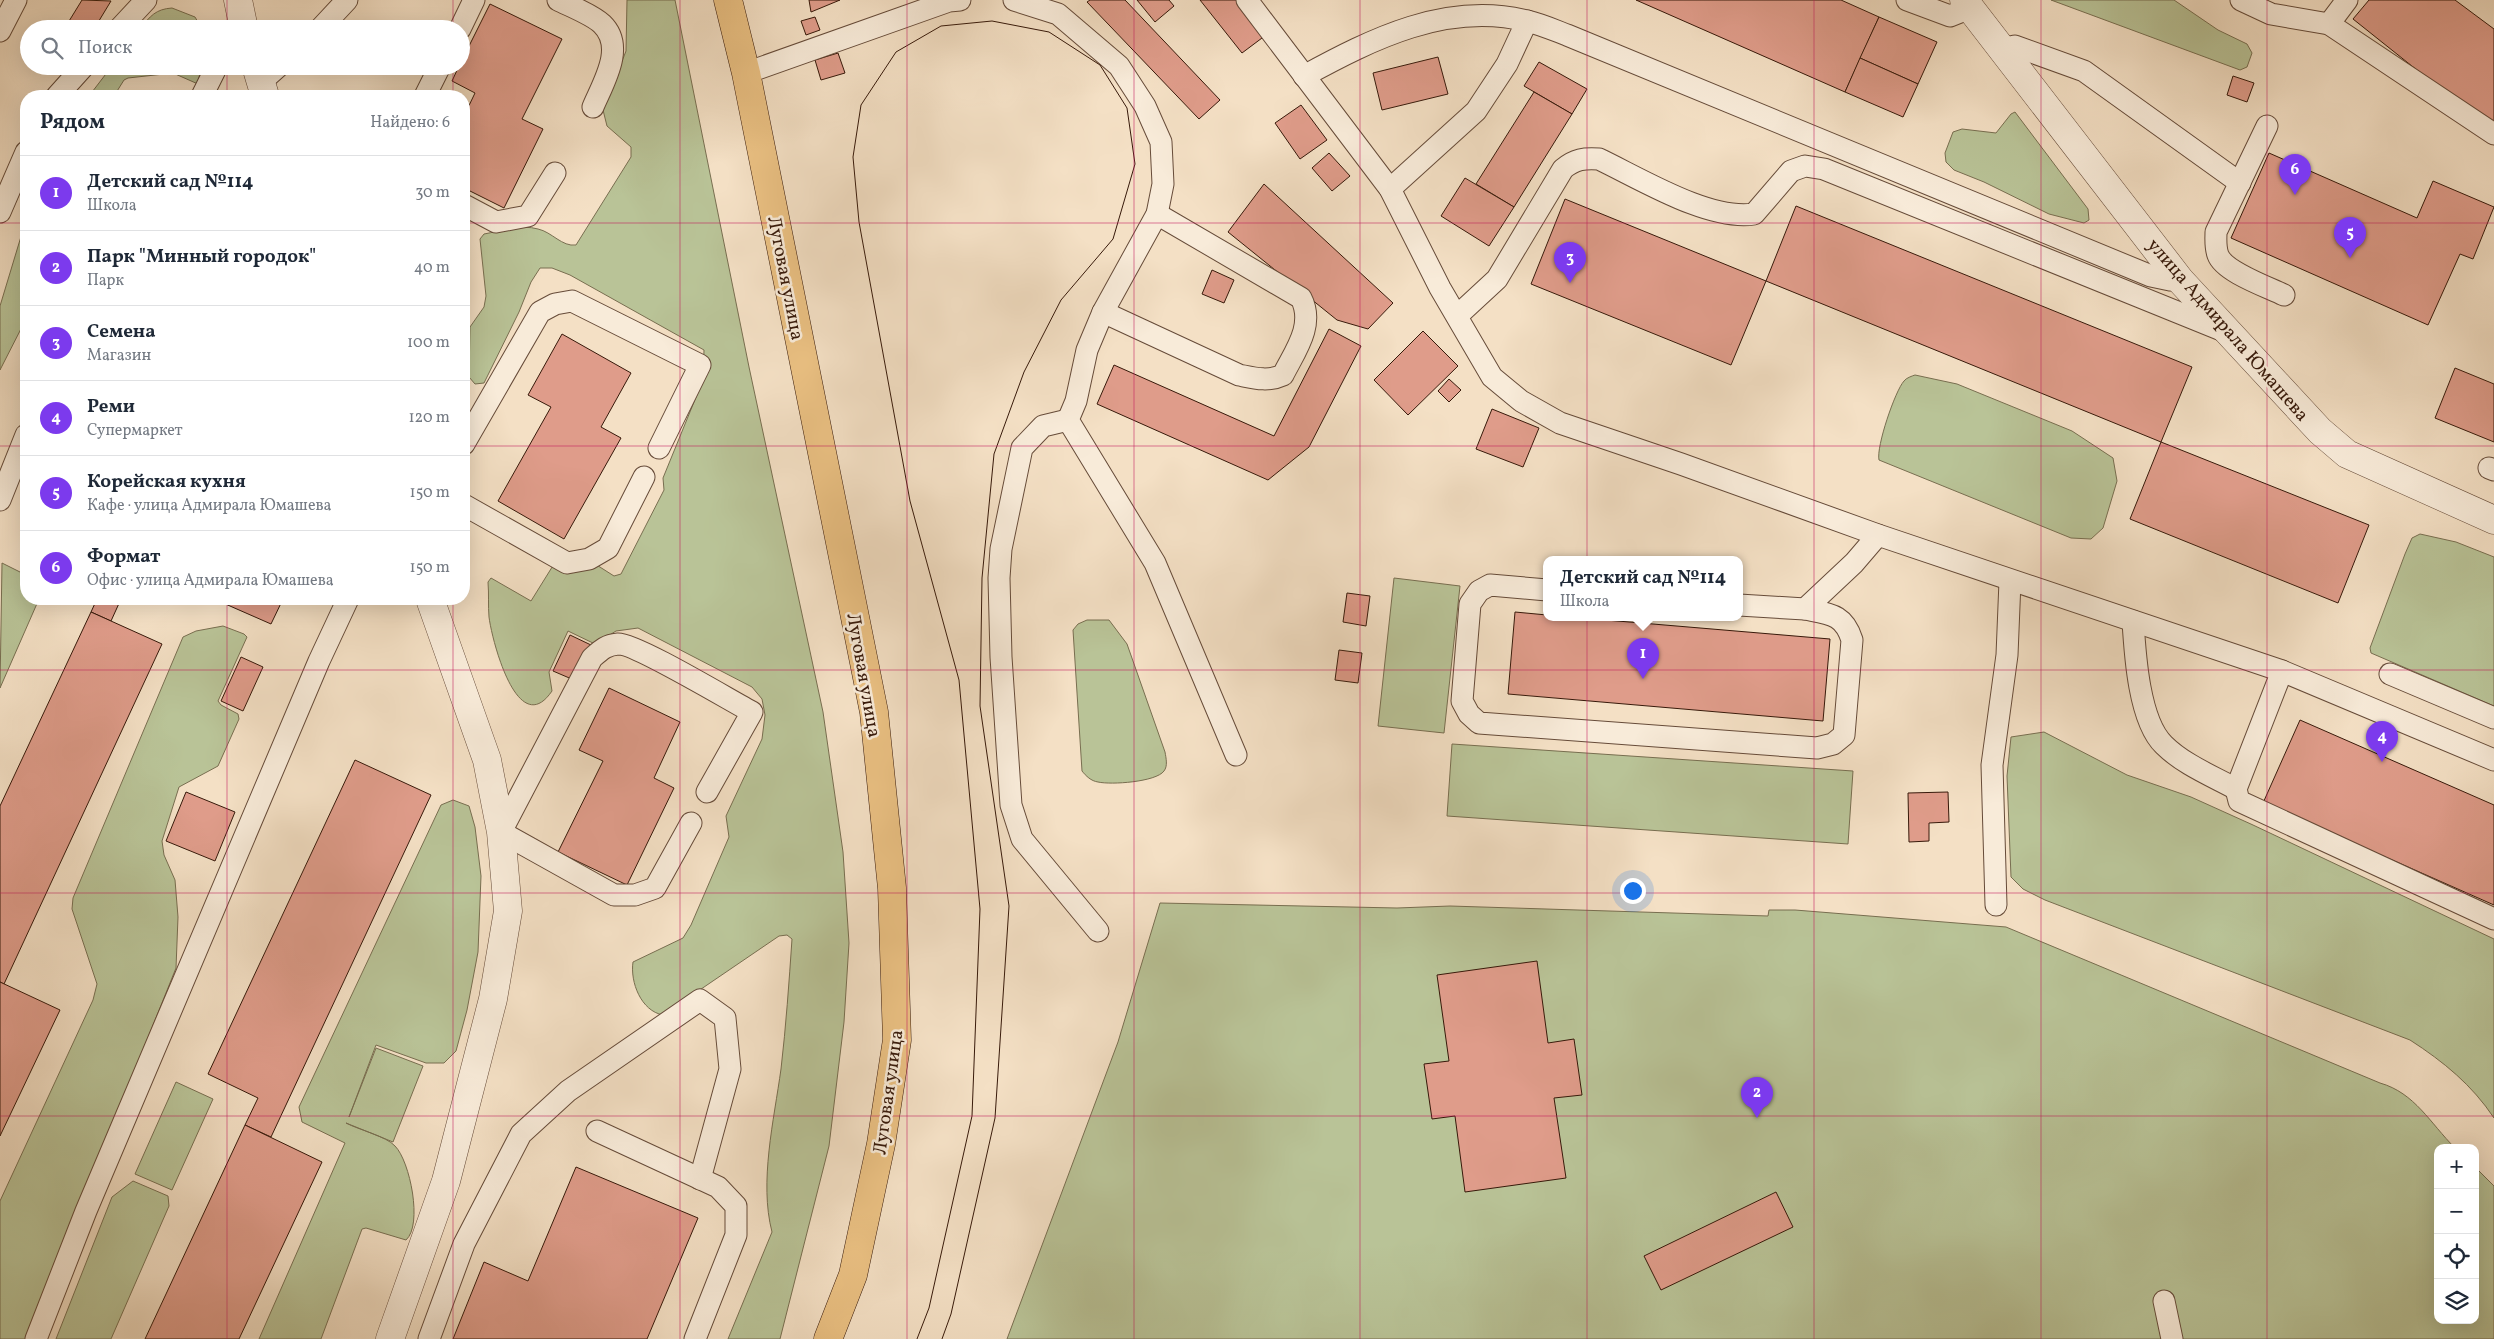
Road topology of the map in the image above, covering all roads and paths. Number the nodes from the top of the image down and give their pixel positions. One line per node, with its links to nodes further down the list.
1 (16, 0): 19 (lane)
2 (146, 0): 14 (lane)
3 (347, 0): 15 (lane)
4 (474, 0): 16 (lane)
5 (558, 0): 29 (lane)
6 (960, 0): 21 (lane)
7 (1014, 0): 38 (lane)
8 (1247, 0): 25 (lane)
9 (1907, 0): 13 (lane)
10 (2241, 0): 18 (lane)
11 (2347, 0): 18 (lane)
12 (731, 4): 21 (main road, Луговая улица)
13 (1967, 4): 20 (street, улица Адмирала Юмашева)
14 (127, 20)
15 (328, 20)
16 (464, 20)
17 (1527, 21): 25 (lane); 35 (lane); 39 (lane)
18 (2329, 24): 31 (lane)
19 (0, 32)
20 (2002, 48): 34 (lane); 39 (street, улица Адмирала Юмашева)
21 (746, 74): 79 (main road, Луговая улица)
22 (76, 75): 26 (lane)
23 (212, 75): 27 (lane)
24 (436, 75): 28 (lane)
25 (1304, 76): 35 (lane)
26 (63, 90)
27 (205, 90)
28 (428, 90)
29 (593, 107)
30 (2267, 126): 34 (lane)
31 (2494, 134)
32 (20, 166): 37 (lane)
33 (555, 173): 36 (lane)
34 (2240, 183): 40 (lane)
35 (1390, 189): 42 (lane)
36 (470, 208)
37 (0, 212)
38 (1157, 214): 41 (lane); 41 (lane)
39 (2180, 280): 43 (street, улица Адмирала Юмашева)
40 (2284, 295)
41 (1103, 312): 44 (lane)
42 (1457, 316): 43 (lane); 52 (lane)
43 (2227, 332): 51 (street, улица Адмирала Юмашева)
44 (1068, 420): 63 (lane); 71 (lane)
45 (470, 434): 46 (lane)
46 (659, 448)
47 (20, 450): 49 (lane)
48 (644, 477): 50 (lane)
49 (0, 500)
50 (470, 508)
51 (2494, 520)
52 (1878, 536): 53 (lane); 58 (lane)
53 (2010, 581): 59 (lane); 69 (lane)
54 (1543, 590): 58 (lane)
55 (345, 605): 75 (lane)
56 (432, 605): 68 (street)
57 (1743, 605): 58 (lane)
58 (1805, 609)
59 (2133, 622): 60 (lane); 65 (lane)
60 (2282, 672): 64 (lane); 65 (lane)
61 (2390, 674): 62 (lane)
62 (2494, 718)
63 (1236, 755)
64 (2494, 760)
65 (2236, 789): 70 (lane)
66 (707, 792): 68 (lane)
67 (691, 823): 68 (lane)
68 (501, 832): 76 (street)
69 (1996, 905)
70 (2494, 919)
71 (1098, 931)
72 (597, 1131): 73 (lane)
73 (700, 1179): 77 (lane); 78 (lane)
74 (2164, 1301): 80 (lane)
75 (36, 1339)
76 (390, 1339)
77 (430, 1339)
78 (695, 1339)
79 (828, 1339)
80 (2172, 1339)

